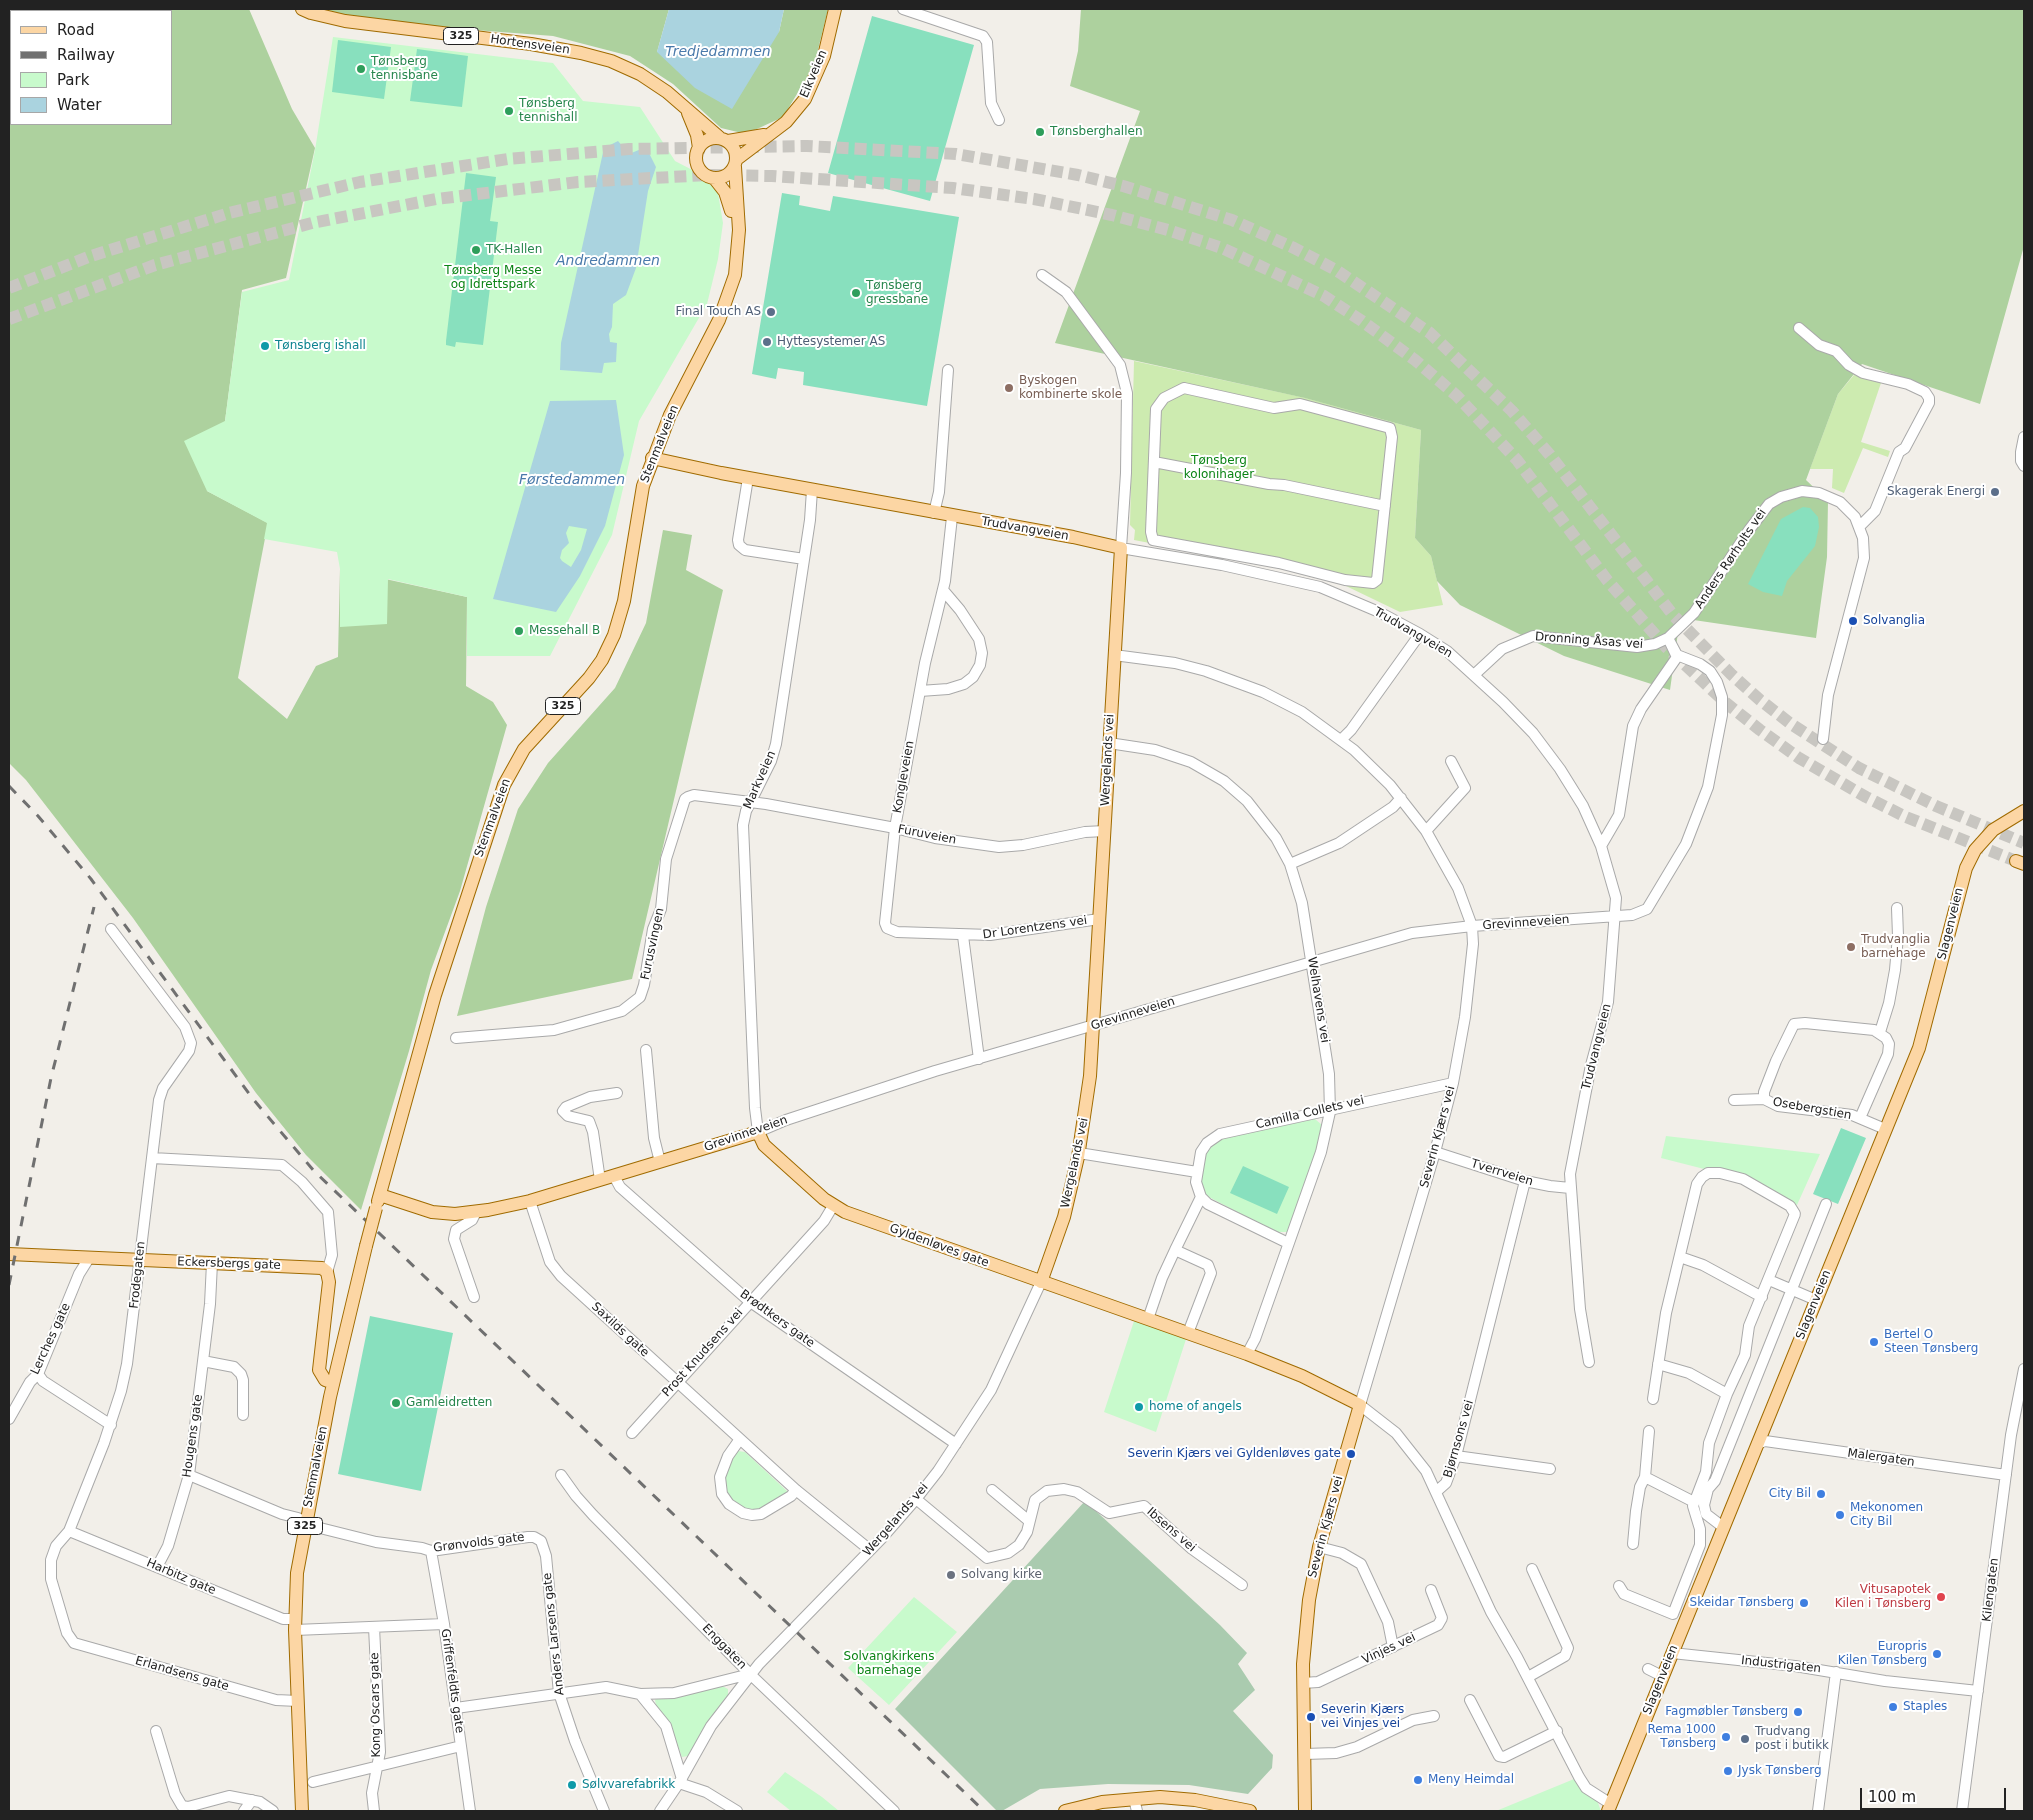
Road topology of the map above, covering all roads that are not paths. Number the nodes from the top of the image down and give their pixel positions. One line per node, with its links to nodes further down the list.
1 (302, 9): 5 (main road, Hortensveien / 325)
2 (835, 9): 7 (main road, Eikveien)
3 (903, 9): 4 (street)
4 (919, 11): 6 (street)
5 (686, 109): 8 (main road, Hortensveien / 325); 9 (main road, Hortensveien / 325)
6 (999, 120)
7 (775, 129): 8 (main road, Eikveien); 10 (main road, Eikveien)
8 (724, 139): 9 (main road); 10 (main road, Stenmalveien / 325)
9 (698, 148): 11 (main road, Stenmalveien / 325)
10 (736, 163): 11 (main road); 13 (main road, Stenmalveien / 325)
11 (714, 178): 13 (main road, Stenmalveien / 325)
12 (1042, 275): 26 (street)
13 (728, 291): 17 (main road, Stenmalveien / 325)
14 (1799, 328): 25 (street)
15 (948, 370): 23 (street)
16 (2024, 437): 19 (street)
17 (652, 458): 20 (main road, Trudvangveien); 76 (main road, Stenmalveien / 325)
18 (1154, 462): 22 (street); 22 (street); 22 (street)
19 (2024, 466)
20 (748, 478): 21 (main road, Trudvangveien); 27 (street)
21 (812, 490): 23 (main road, Trudvangveien); 27 (street, Markveien)
22 (1385, 506)
23 (934, 513): 24 (main road, Trudvangveien)
24 (952, 517): 26 (main road, Trudvangveien); 28 (street, Kongleveien)
25 (1860, 526): 30 (street, Anders Rørholts vei); 34 (street, Anders Rørholts vei)
26 (1121, 548): 29 (street, Trudvangveien); 31 (main road, Wergelands vei)
27 (804, 559): 39 (street, Markveien)
28 (942, 590): 33 (street, Kongleveien); 33 (street)
29 (1420, 634): 32 (street, Trudvangveien); 35 (street)
30 (1668, 638): 32 (street, Dronning Åsas vei); 44 (street); 47 (street)
31 (1114, 655): 35 (street, Severin Kjærs vei); 36 (main road, Wergelands vei)
32 (1475, 674): 44 (street, Trudvangveien)
33 (920, 691): 41 (street, Kongleveien)
34 (1823, 739)
35 (1341, 740): 38 (street, Severin Kjærs vei)
36 (1109, 743): 42 (main road, Wergelands vei); 45 (street, Welhavens vei)
37 (1451, 761): 43 (street)
38 (1401, 798): 43 (street, Severin Kjærs vei); 45 (street)
39 (750, 803): 41 (street, Furuveien); 56 (street, Furusvingen); 66 (street, Markveien)
40 (2024, 811): 65 (main road, Slagenveien)
41 (895, 828): 42 (street, Furuveien); 49 (street, Kongleveien)
42 (1105, 831): 48 (main road, Wergelands vei)
43 (1426, 831): 50 (street, Severin Kjærs vei)
44 (1601, 846): 47 (street, Trudvangveien)
45 (1290, 864): 53 (street, Welhavens vei)
46 (1897, 908): 55 (street)
47 (1616, 917): 50 (street, Grevinneveien); 75 (street, Trudvangveien)
48 (1099, 919): 52 (street, Dr Lorentzens vei); 54 (main road, Wergelands vei)
49 (885, 923): 52 (street, Dr Lorentzens vei)
50 (1472, 926): 53 (street, Grevinneveien); 59 (street, Severin Kjærs vei)
51 (111, 929): 69 (street, Frodegaten)
52 (963, 936): 58 (street)
53 (1312, 961): 54 (street, Grevinneveien); 63 (street, Welhavens vei)
54 (1093, 1026): 58 (street, Grevinneveien); 68 (main road, Wergelands vei)
55 (1880, 1032): 62 (street, Osebergstien); 64 (street, Osebergstien)
56 (456, 1038)
57 (646, 1050): 70 (street)
58 (979, 1059): 66 (street, Grevinneveien)
59 (1453, 1083): 63 (street, Camilla Collets vei); 67 (street, Severin Kjærs vei)
60 (617, 1093): 73 (street)
61 (1734, 1100): 62 (street, Osebergstien)
62 (1764, 1100): 64 (street, Osebergstien)
63 (1330, 1112): 71 (street, Camilla Collets vei); 82 (street, Welhavens vei)
64 (1860, 1118): 65 (street, Osebergstien)
65 (1886, 1129): 95 (main road, Slagenveien)
66 (758, 1132): 70 (main road, Grevinneveien); 80 (main road, Gyldenløves gate)
67 (1436, 1152): 74 (street, Tverrveien); 109 (street, Severin Kjærs vei)
68 (1079, 1153): 71 (street); 91 (main road, Wergelands vei)
69 (152, 1158): 87 (street, Frodegaten); 89 (street)
70 (660, 1162): 72 (main road, Grevinneveien)
71 (1198, 1172): 77 (street, Camilla Collets vei)
72 (614, 1176): 73 (main road, Grevinneveien); 96 (street, Brødtkers gate)
73 (600, 1180): 78 (main road, Grevinneveien)
74 (1525, 1180): 75 (street, Tverrveien); 118 (street, Bjørnsons vei)
75 (1570, 1188): 101 (street, Trudvangveien)
76 (380, 1195): 81 (main road, Grevinneveien); 106 (main road, Stenmalveien / 325, bridge)
77 (1201, 1198): 82 (street); 83 (street)
78 (530, 1201): 81 (main road, Grevinneveien); 105 (street, Saxilds gate)
79 (1826, 1204): 92 (street)
80 (833, 1206): 91 (main road, Gyldenløves gate); 96 (street, Prost Knudsens vei)
81 (476, 1212): 93 (street)
82 (1288, 1242): 99 (street, Welhavens vei)
83 (1175, 1250): 97 (street); 98 (street)
84 (9, 1254): 86 (main road, Eckersbergs gate)
85 (1680, 1257): 90 (street); 94 (street); 102 (street)
86 (89, 1258): 87 (main road, Eckersbergs gate); 104 (street, Lerches gate)
87 (139, 1260): 88 (main road, Eckersbergs gate); 112 (street, Frodegaten)
88 (212, 1264): 89 (main road, Eckersbergs gate); 100 (street, Hougens gate)
89 (327, 1272): 106 (main road)
90 (1769, 1280): 92 (street); 94 (street)
91 (1041, 1282): 97 (main road, Gyldenløves gate); 116 (street, Wergelands vei)
92 (1792, 1290): 95 (street); 124 (street)
93 (474, 1297)
94 (1762, 1297): 107 (street)
95 (1816, 1300): 117 (main road, Slagenveien)
96 (749, 1301): 105 (street, Prost Knudsens vei); 116 (street, Brødtkers gate)
97 (1148, 1319): 98 (main road, Gyldenløves gate)
98 (1188, 1333): 99 (main road, Gyldenløves gate)
99 (1247, 1354): 109 (main road, Gyldenløves gate)
100 (203, 1360): 110 (street); 120 (street, Hougens gate)
101 (1589, 1362)
102 (1658, 1364): 107 (street); 108 (street)
103 (2024, 1369): 122 (street, Kilengaten)
104 (38, 1374): 111 (street, Lerches gate); 112 (street)
105 (677, 1382): 114 (street, Prost Knudsens vei); 115 (street, Saxilds gate)
106 (333, 1383): 131 (main road, Stenmalveien / 325)
107 (1727, 1394): 124 (street)
108 (1653, 1399)
109 (1360, 1405): 127 (street, Gyldenløves gate); 136 (main road, Severin Kjærs vei)
110 (243, 1415)
111 (9, 1419)
112 (111, 1425): 133 (street, Frodegaten)
113 (1648, 1431): 123 (street)
114 (632, 1433)
115 (740, 1439): 125 (street, Saxilds gate); 125 (street)
116 (956, 1444): 128 (street, Wergelands vei)
117 (1757, 1444): 122 (street, Malergaten); 132 (main road, Slagenveien)
118 (1456, 1456): 119 (street); 127 (street, Bjørnsons vei)
119 (1550, 1469)
120 (189, 1475): 131 (street, Grønvolds gate); 139 (street, Hougens gate)
121 (561, 1475): 152 (street, Enggaten)
122 (2006, 1475): 156 (street, Kilengaten)
123 (1645, 1476): 129 (street); 135 (street)
124 (1705, 1485): 129 (street); 132 (street)
125 (796, 1490): 137 (street, Saxilds gate)
126 (992, 1490): 130 (street)
127 (1436, 1492): 154 (street, Bjørnsons vei)
128 (916, 1499): 130 (street, Ibsens vei); 137 (street, Wergelands vei)
129 (1694, 1502): 142 (street)
130 (1029, 1521): 141 (street, Ibsens vei)
131 (305, 1522): 138 (street, Grønvolds gate); 145 (main road, Stenmalveien / 325)
132 (1723, 1527): 149 (main road, Slagenveien)
133 (69, 1531): 139 (street, Harbitz gate); 147 (street, Frodegaten)
134 (540, 1541): 138 (street, Grønvolds gate); 157 (street, Anders Larsens gate)
135 (1633, 1544)
136 (1319, 1547): 148 (street); 155 (main road, Severin Kjærs vei)
137 (870, 1550): 152 (street, Wergelands vei)
138 (430, 1552): 144 (street, Griffenfeldts gate)
139 (157, 1567): 145 (street, Harbitz gate)
140 (1532, 1569): 154 (street)
141 (1242, 1584)
142 (1619, 1586)
143 (1431, 1590): 148 (street, Vinjes vei)
144 (444, 1624): 146 (street, Harbitz gate); 161 (street, Griffenfeldts gate)
145 (295, 1625): 146 (street, Harbitz gate); 160 (main road, Stenmalveien / 325)
146 (374, 1627): 167 (street, Kong Oscars gate)
147 (69, 1638): 160 (street, Erlandsens gate)
148 (1393, 1647): 155 (street, Vinjes vei)
149 (1672, 1653): 151 (street, Industrigaten); 153 (main road, Slagenveien)
150 (1648, 1669): 153 (street)
151 (1836, 1672): 156 (street, Industrigaten); 186 (street)
152 (750, 1674): 158 (street); 168 (street, Wergelands vei); 182 (street, Enggaten)
153 (1662, 1676): 172 (main road, Slagenveien)
154 (1528, 1677): 164 (street, Bjørnsons vei)
155 (1303, 1683): 166 (main road, Severin Kjærs vei)
156 (1978, 1691): 187 (street, Kilengaten)
157 (559, 1693): 158 (street); 161 (street); 179 (street, Anders Larsens gate)
158 (640, 1694): 168 (street)
159 (1470, 1700): 164 (street)
160 (298, 1701): 176 (main road, Stenmalveien / 325)
161 (456, 1708): 165 (street, Griffenfeldts gate)
162 (1434, 1716): 166 (street)
163 (156, 1731): 173 (street)
164 (1556, 1731): 172 (street, Bjørnsons vei)
165 (461, 1746): 167 (street); 178 (street, Griffenfeldts gate)
166 (1304, 1754): 185 (main road, Severin Kjærs vei)
167 (377, 1767): 169 (street); 177 (street, Kong Oscars gate)
168 (680, 1781): 180 (street, Wergelands vei); 181 (street)
169 (313, 1782)
170 (252, 1800): 173 (street); 174 (street); 175 (street)
171 (1135, 1805): 183 (main road); 184 (main road)
172 (1609, 1808)
173 (183, 1809)
174 (244, 1811)
175 (274, 1811)
176 (302, 1811)
177 (374, 1811)
178 (470, 1811)
179 (604, 1811)
180 (660, 1811)
181 (737, 1811)
182 (894, 1811)
183 (1065, 1811)
184 (1250, 1811)
185 (1305, 1811)
186 (1818, 1811)
187 (1962, 1811)

